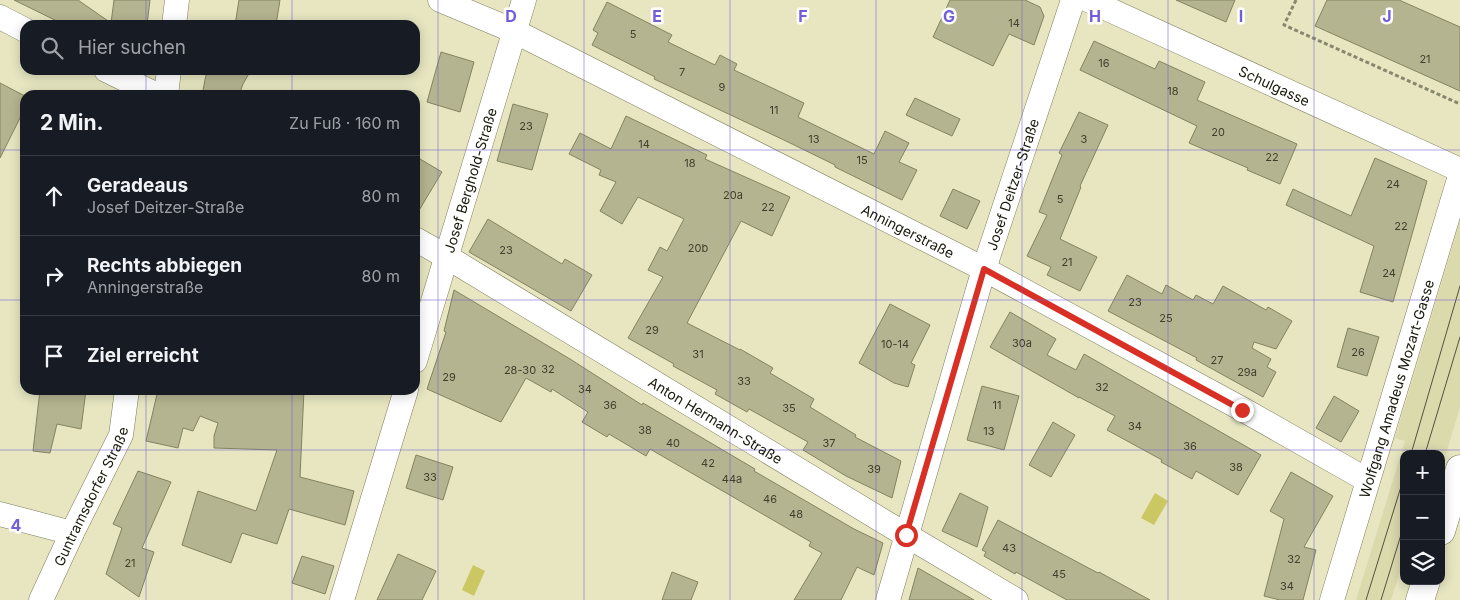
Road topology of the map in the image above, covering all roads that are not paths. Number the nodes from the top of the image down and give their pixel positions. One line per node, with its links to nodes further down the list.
1 (178, 0): 7 (street)
2 (440, 0): 9 (street, Anningerstraße)
3 (524, 0): 9 (street, Josef Berghold-Straße)
4 (1072, 0): 18 (street, Josef Deitzer-Straße)
5 (1088, 0): 14 (street, Schulgasse)
6 (0, 17): 8 (street)
7 (175, 20)
8 (20, 27)
9 (514, 31): 17 (street, Josef Berghold-Straße); 18 (street, Anningerstraße)
10 (116, 75): 12 (street)
11 (168, 75): 13 (street)
12 (147, 90)
13 (167, 90)
14 (1460, 170)
15 (1460, 176): 23 (street, Wolfgang Amadeus Mozart-Gasse)
16 (420, 242): 17 (street, Anton Hermann-Straße)
17 (447, 257): 19 (street, Josef Berghold-Straße); 27 (street, Anton Hermann-Straße)
18 (984, 269): 23 (street, Anningerstraße); 27 (street, Josef Deitzer-Straße)
19 (420, 345)
20 (126, 395): 26 (street, Guntramsdorfer Straße)
21 (404, 395): 30 (street)
22 (1460, 469): 25 (main road)
23 (1367, 480): 33 (street, Wolfgang Amadeus Mozart-Gasse)
24 (0, 514): 26 (street)
25 (1445, 518)
26 (72, 533): 29 (street, Guntramsdorfer Straße)
27 (906, 535): 31 (street, Josef Deitzer-Straße); 32 (street, Anton Hermann-Straße)
28 (1425, 585): 34 (main road)
29 (41, 600)
30 (342, 600)
31 (888, 600)
32 (1016, 600)
33 (1332, 600)
34 (1420, 600)

